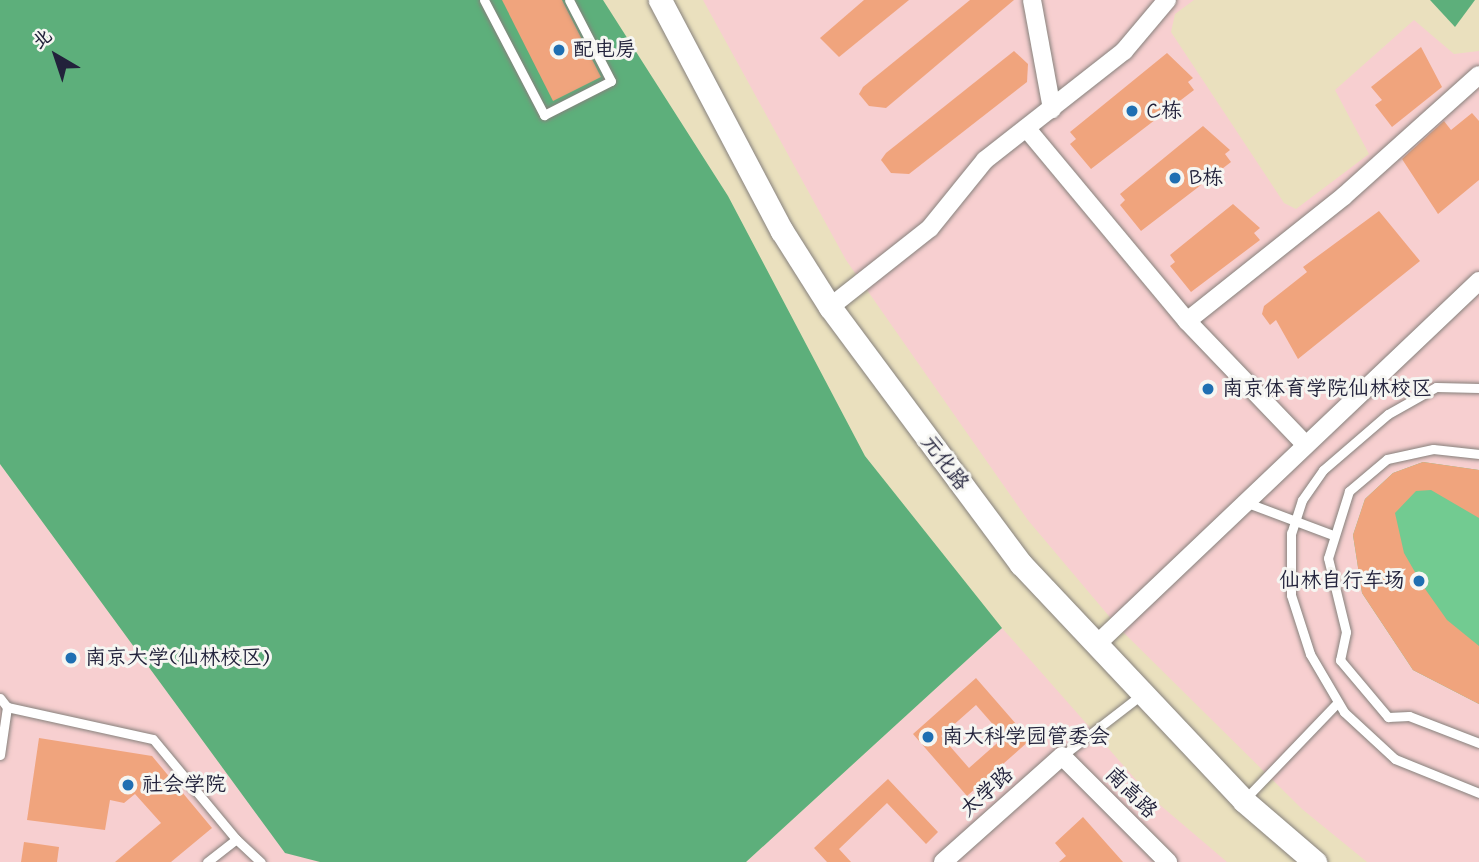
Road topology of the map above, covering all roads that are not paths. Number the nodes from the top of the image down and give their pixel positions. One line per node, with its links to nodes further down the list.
1 (484, 0): 2 (lane)
2 (569, 0)
3 (660, 0): 10 (street, 元化路)
4 (1032, 0): 7 (street)
5 (1167, 0): 7 (street)
6 (1479, 75): 11 (street)
7 (1052, 109): 8 (street)
8 (1027, 129): 10 (street); 11 (street)
9 (1479, 281): 13 (street)
10 (830, 307): 18 (street, 元化路)
11 (1187, 321): 13 (street)
12 (1479, 388): 16 (lane)
13 (1305, 444): 15 (street)
14 (1479, 454): 17 (lane)
15 (1245, 502): 16 (lane); 18 (street)
16 (1294, 523): 17 (lane); 21 (lane)
17 (1330, 534): 23 (lane)
18 (1097, 644): 19 (street, 元化路)
19 (1143, 693): 25 (lane); 27 (street, 元化路)
20 (0, 698): 22 (lane)
21 (1338, 702): 26 (lane); 27 (lane)
22 (7, 707): 24 (lane); 28 (lane)
23 (1479, 743)
24 (0, 755)
25 (1062, 756): 29 (street, 太学路); 32 (street, 南高路)
26 (1479, 793)
27 (1244, 801): 33 (street, 元化路)
28 (236, 839): 30 (lane); 31 (lane)
29 (954, 859)
30 (207, 862)
31 (261, 862)
32 (1168, 862)
33 (1315, 862)

